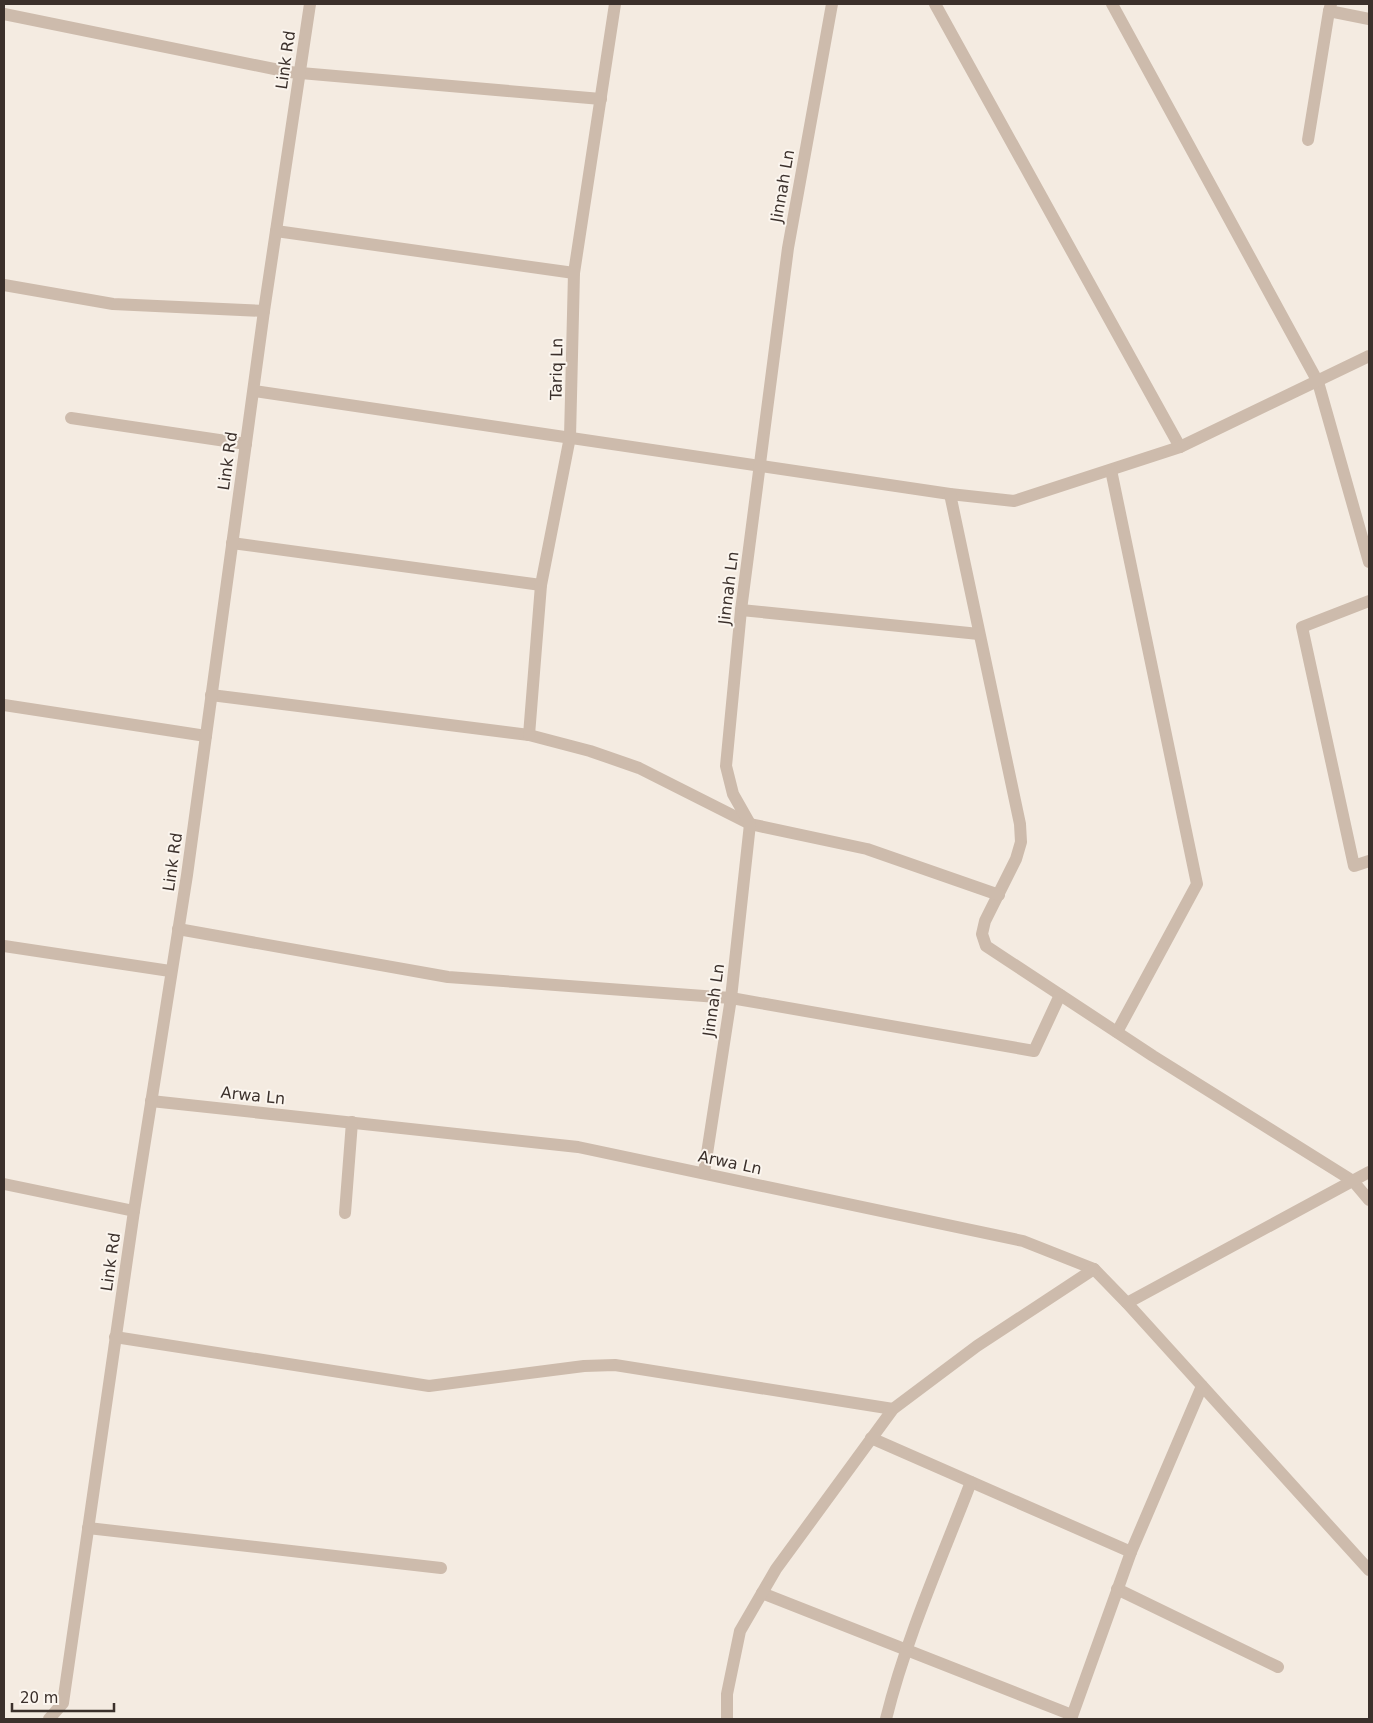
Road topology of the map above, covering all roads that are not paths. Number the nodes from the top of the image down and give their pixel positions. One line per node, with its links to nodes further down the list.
1 (310, 4): 9 (street, Link Rd)
2 (615, 4): 10 (street, Tariq Ln)
3 (832, 4): 23 (street, Jinnah Ln)
4 (935, 4): 22 (street)
5 (1112, 4): 17 (street)
6 (1330, 7): 8 (street); 11 (street)
7 (4, 14): 9 (street)
8 (1369, 19)
9 (299, 73): 10 (street); 12 (street, Link Rd)
10 (601, 99): 13 (street, Tariq Ln)
11 (1308, 140)
12 (276, 231): 13 (street); 15 (street, Link Rd)
13 (574, 273): 20 (street, Tariq Ln)
14 (4, 285): 15 (street)
15 (264, 311): 18 (street, Link Rd)
16 (1369, 356): 17 (street)
17 (1318, 382): 22 (street); 27 (street)
18 (254, 391): 20 (street); 21 (street, Link Rd)
19 (71, 418): 21 (street)
20 (570, 437): 23 (street); 28 (street, Tariq Ln)
21 (246, 444): 26 (street, Link Rd)
22 (1180, 447): 24 (street)
23 (760, 466): 25 (street); 30 (street, Jinnah Ln)
24 (1111, 470): 25 (street); 44 (street)
25 (950, 494): 31 (street)
26 (232, 543): 28 (street); 32 (street, Link Rd)
27 (1369, 562)
28 (541, 585): 34 (street, Tariq Ln)
29 (1369, 601): 37 (street)
30 (741, 610): 31 (street); 36 (street, Jinnah Ln)
31 (979, 634): 38 (street)
32 (211, 695): 34 (street); 35 (street, Link Rd)
33 (4, 706): 35 (street)
34 (529, 735): 36 (street)
35 (206, 736): 39 (street, Link Rd)
36 (750, 824): 38 (street); 43 (street, Jinnah Ln)
37 (1369, 861)
38 (999, 895): 42 (street)
39 (178, 929): 41 (street, Link Rd); 43 (street)
40 (4, 946): 41 (street)
41 (170, 971): 45 (street, Link Rd)
42 (1060, 995): 43 (street); 44 (street)
43 (731, 998): 48 (street, Jinnah Ln)
44 (1117, 1032): 49 (street)
45 (151, 1101): 46 (street, Arwa Ln); 52 (street, Link Rd)
46 (352, 1122): 48 (street, Arwa Ln); 53 (street)
47 (1369, 1172): 49 (street)
48 (704, 1173): 54 (street, Arwa Ln)
49 (1353, 1181): 51 (street); 55 (street)
50 (4, 1184): 52 (street)
51 (1369, 1200)
52 (134, 1211): 56 (street, Link Rd)
53 (345, 1213)
54 (1094, 1269): 55 (street); 58 (street)
55 (1127, 1303): 57 (street)
56 (115, 1338): 58 (street); 61 (street, Link Rd)
57 (1202, 1386): 62 (street); 64 (street)
58 (893, 1409): 59 (street)
59 (871, 1438): 60 (street); 66 (street)
60 (971, 1482): 62 (street); 67 (street)
61 (88, 1528): 63 (street); 70 (street, Link Rd)
62 (1131, 1552): 65 (street)
63 (442, 1568)
64 (1369, 1570)
65 (1117, 1589): 68 (street); 69 (street)
66 (762, 1593): 67 (street); 71 (street)
67 (907, 1651): 69 (street); 72 (street)
68 (1278, 1667)
69 (1072, 1717)
70 (49, 1719)
71 (727, 1719)
72 (886, 1719)

